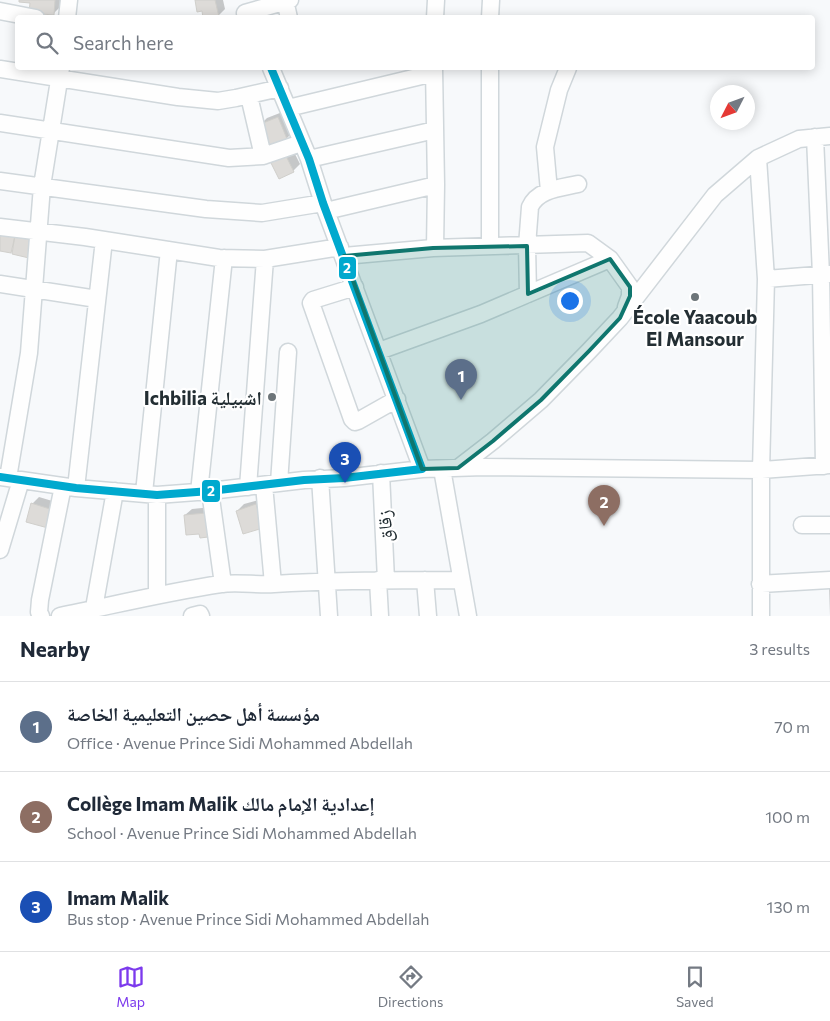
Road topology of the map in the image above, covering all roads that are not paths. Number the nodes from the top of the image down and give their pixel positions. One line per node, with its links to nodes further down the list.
1 (69, 0): 8 (street)
2 (287, 0): 5 (street); 9 (street)
3 (436, 0): 10 (street)
4 (490, 0): 11 (street)
5 (244, 10)
6 (0, 11): 7 (street)
7 (21, 15)
8 (67, 15)
9 (289, 15)
10 (435, 15)
11 (490, 15)
12 (0, 69): 17 (street)
13 (272, 70): 18 (street)
14 (434, 70): 20 (street); 23 (street)
15 (490, 70): 38 (street)
16 (567, 70): 33 (street)
17 (60, 73): 19 (street); 22 (street)
18 (280, 88): 19 (street); 20 (street)
19 (249, 96): 26 (street)
20 (288, 108): 25 (street)
21 (0, 123): 22 (street)
22 (51, 130): 26 (street); 31 (street)
23 (435, 130): 28 (street); 32 (street)
24 (823, 136): 27 (street); 46 (street)
25 (301, 143): 26 (street); 28 (street)
26 (263, 156)
27 (758, 158): 47 (street); 53 (street)
28 (309, 159): 34 (street)
29 (0, 181): 31 (street)
30 (578, 184): 33 (street)
31 (42, 186): 34 (street); 36 (street)
32 (436, 186): 34 (street); 40 (street)
33 (549, 191): 39 (street)
34 (325, 207): 42 (street)
35 (0, 227): 36 (street)
36 (39, 232): 37 (street); 50 (street)
37 (104, 240): 41 (street); 52 (street)
38 (490, 246): 39 (street); 40 (street)
39 (527, 246): 45 (street); 51 (street)
40 (435, 248): 42 (street)
41 (169, 250): 43 (street); 68 (street)
42 (342, 252): 44 (street); 49 (street)
43 (224, 258): 44 (street); 67 (street)
44 (264, 259): 64 (street)
45 (610, 259): 51 (street); 53 (street)
46 (826, 274): 47 (street); 57 (street)
47 (766, 279): 60 (street)
48 (0, 284): 50 (street)
49 (355, 287): 54 (street); 56 (street)
50 (35, 290): 52 (street); 62 (street)
51 (528, 294): 54 (street)
52 (97, 299): 65 (street)
53 (620, 318): 58 (street)
54 (379, 351): 56 (street)
55 (288, 352): 64 (street)
56 (397, 399): 59 (street)
57 (827, 466): 60 (street)
58 (450, 468): 59 (street); 60 (street); 75 (street)
59 (422, 469): 61 (street)
60 (761, 470): 79 (street)
61 (381, 473): 63 (street); 73 (street, زقاق)
62 (10, 478): 65 (street); 71 (street)
63 (320, 478): 64 (street); 72 (street)
64 (263, 485): 67 (street); 78 (street)
65 (70, 487): 66 (street); 82 (street)
66 (114, 491): 68 (street); 81 (street)
67 (204, 492): 68 (street); 77 (street)
68 (151, 494): 80 (street)
69 (802, 525): 70 (street)
70 (830, 525)
71 (0, 550)
72 (327, 580): 73 (street); 78 (street); 86 (street)
73 (382, 580): 74 (street); 87 (street, زقاق)
74 (425, 580): 75 (street); 88 (street)
75 (462, 580): 89 (street)
76 (830, 580): 79 (street)
77 (223, 584): 78 (street); 80 (street)
78 (274, 584)
79 (760, 584): 90 (street)
80 (157, 595): 81 (street)
81 (94, 608): 83 (street)
82 (41, 616)
83 (60, 616)
84 (192, 616): 85 (street)
85 (200, 616)
86 (329, 616)
87 (380, 616)
88 (428, 616)
89 (468, 616)
90 (761, 616)

